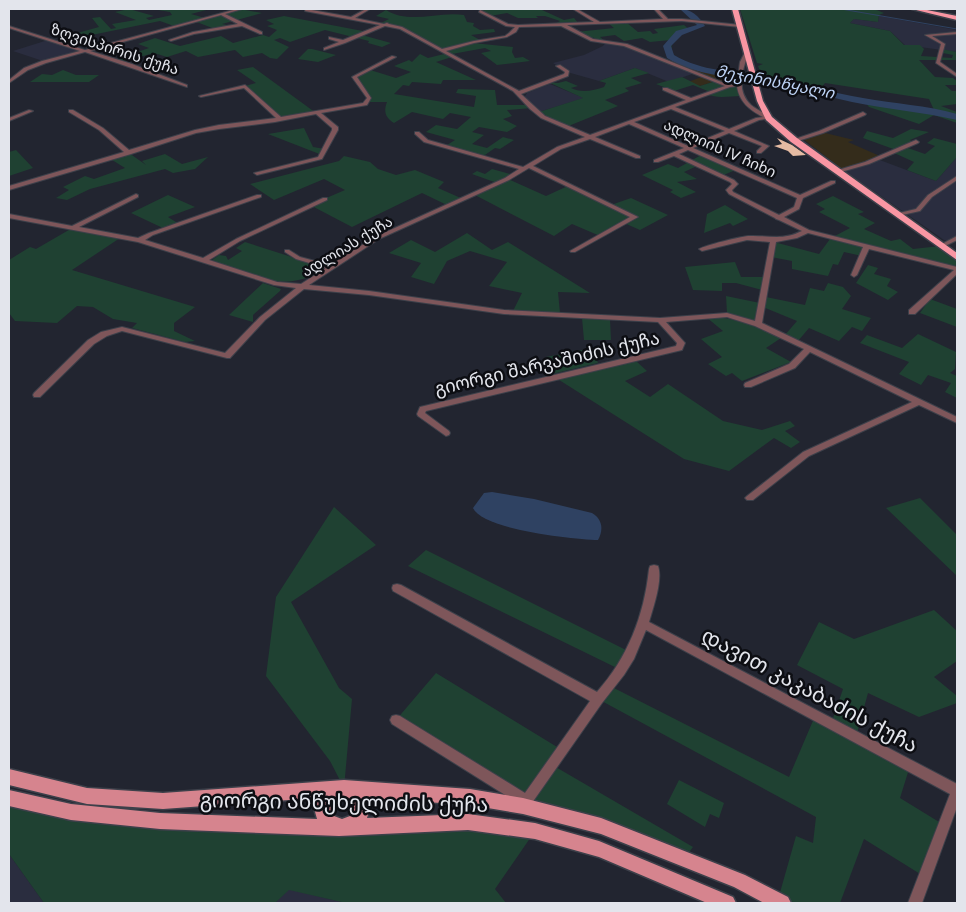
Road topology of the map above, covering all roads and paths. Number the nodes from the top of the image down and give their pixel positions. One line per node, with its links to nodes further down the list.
1 (240, 9): 9 (street)
2 (308, 9): 10 (street)
3 (368, 9): 10 (street)
4 (576, 9): 13 (street)
5 (656, 9): 12 (street)
6 (737, 9): 19 (highway); 34 (highway)
7 (915, 9): 11 (highway)
8 (480, 11): 18 (street)
9 (221, 14): 14 (street); 17 (street)
10 (353, 18): 15 (street)
11 (957, 18)
12 (667, 21): 13 (street); 19 (street)
13 (599, 23): 16 (street)
14 (244, 24): 22 (street); 23 (street)
15 (387, 24): 26 (street); 29 (street)
16 (562, 25): 18 (street); 40 (street)
17 (174, 26): 22 (street); 28 (street)
18 (518, 26): 29 (street)
19 (740, 26): 30 (highway)
20 (9, 27): 28 (street, ზღვისპირის ქუჩა)
21 (957, 32): 33 (street)
22 (194, 33): 25 (street)
23 (261, 33)
24 (330, 38): 26 (street)
25 (171, 40)
26 (344, 42): 27 (street)
27 (326, 49)
28 (83, 50): 36 (street); 38 (street, ზღვისპირის ქუჩა)
29 (444, 50): 42 (street)
30 (747, 53): 34 (highway); 37 (street)
31 (394, 57): 48 (street)
32 (558, 66): 42 (street)
33 (957, 76)
34 (755, 78): 49 (highway)
35 (237, 79): 39 (street)
36 (9, 82)
37 (737, 85): 40 (street, ადლიას ქუჩა); 49 (street)
38 (185, 86)
39 (245, 86): 43 (street); 52 (street)
40 (729, 86): 44 (street, ადლიას ქუჩა)
41 (665, 89): 44 (street)
42 (518, 93): 56 (street)
43 (201, 96)
44 (691, 100): 45 (street, ადლიას ქუჩა)
45 (670, 107): 53 (street, ადლიას ქუჩა); 54 (street)
46 (31, 111): 51 (street)
47 (71, 111): 61 (street)
48 (317, 113): 52 (street); 67 (street)
49 (768, 114): 54 (street); 57 (highway); 89 (highway)
50 (863, 114): 57 (street)
51 (9, 120)
52 (275, 120): 61 (street)
53 (629, 122): 56 (street, ადლიას ქუჩა); 59 (street, ადლიის IV ჩიხი)
54 (730, 130): 59 (street); 60 (street)
55 (416, 133): 65 (street)
56 (586, 137): 63 (street); 65 (street, ადლიას ქუჩა)
57 (798, 139): 66 (highway)
58 (916, 142): 66 (street)
59 (688, 148): 62 (street); 73 (street, ადლიის IV ჩიხი)
60 (759, 152)
61 (129, 153): 70 (street)
62 (674, 154): 64 (street); 77 (street)
63 (638, 158)
64 (656, 161)
65 (526, 167): 87 (street); 91 (street, ადლიას ქუჩა)
66 (841, 170): 75 (highway)
67 (257, 173)
68 (957, 178): 75 (street)
69 (833, 182): 73 (street)
70 (9, 188)
71 (136, 196): 78 (street)
72 (259, 196): 81 (street)
73 (800, 197): 77 (street)
74 (325, 199): 90 (street)
75 (902, 213): 83 (highway)
76 (9, 216): 78 (street, ადლიას ქუჩა)
77 (778, 218): 79 (street)
78 (74, 227): 81 (street, ადლიას ქუჩა)
79 (807, 231): 82 (street); 84 (street)
80 (957, 238): 83 (street)
81 (139, 240): 90 (street, ადლიას ქუჩა)
82 (773, 240): 85 (street); 97 (street)
83 (945, 244): 88 (highway)
84 (867, 246): 92 (street); 93 (street)
85 (702, 249)
86 (287, 251): 91 (street)
87 (574, 251)
88 (957, 253)
89 (957, 257)
90 (205, 260): 94 (street, ადლიას ქუჩა)
91 (332, 268): 94 (street, ადლიას ქუჩა)
92 (957, 270): 95 (street)
93 (854, 275)
94 (301, 287): 96 (street, გიორგი შარვაშიძის ქუჩა); 100 (street)
95 (912, 312)
96 (660, 320): 97 (street, გიორგი შარვაშიძის ქუჩა); 103 (street, გიორგი შარვაშიძის ქუჩა)
97 (758, 324): 98 (street, გიორგი შარვაშიძის ქუჩა)
98 (810, 348): 99 (street); 101 (street, გიორგი შარვაშიძის ქუჩა)
99 (748, 385)
100 (37, 395)
101 (919, 402): 102 (street, გიორგი შარვაშიძის ქუჩა); 104 (street)
102 (957, 420)
103 (446, 433)
104 (750, 498)
105 (654, 568): 107 (street)
106 (398, 588): 108 (street)
107 (644, 624): 108 (street); 112 (street, დავით კაკაბაძის ქუჩა)
108 (598, 699): 114 (street)
109 (396, 720): 114 (street)
110 (9, 777): 111 (main road, გიორგი ანწუხელიძის ქუჩა)
111 (344, 788): 114 (main road, გიორგი ანწუხელიძის ქუჩა); 115 (main road); 115 (main road)
112 (957, 791): 118 (street, დავით კაკაბაძის ქუჩა)
113 (9, 798): 115 (main road, გიორგი ანწუხელიძის ქუჩა)
114 (525, 803): 117 (main road, გიორგი ანწუხელიძის ქუჩა)
115 (339, 828): 116 (main road, გიორგი ანწუხელიძის ქუჩა)
116 (727, 903)
117 (782, 903)
118 (915, 903)

